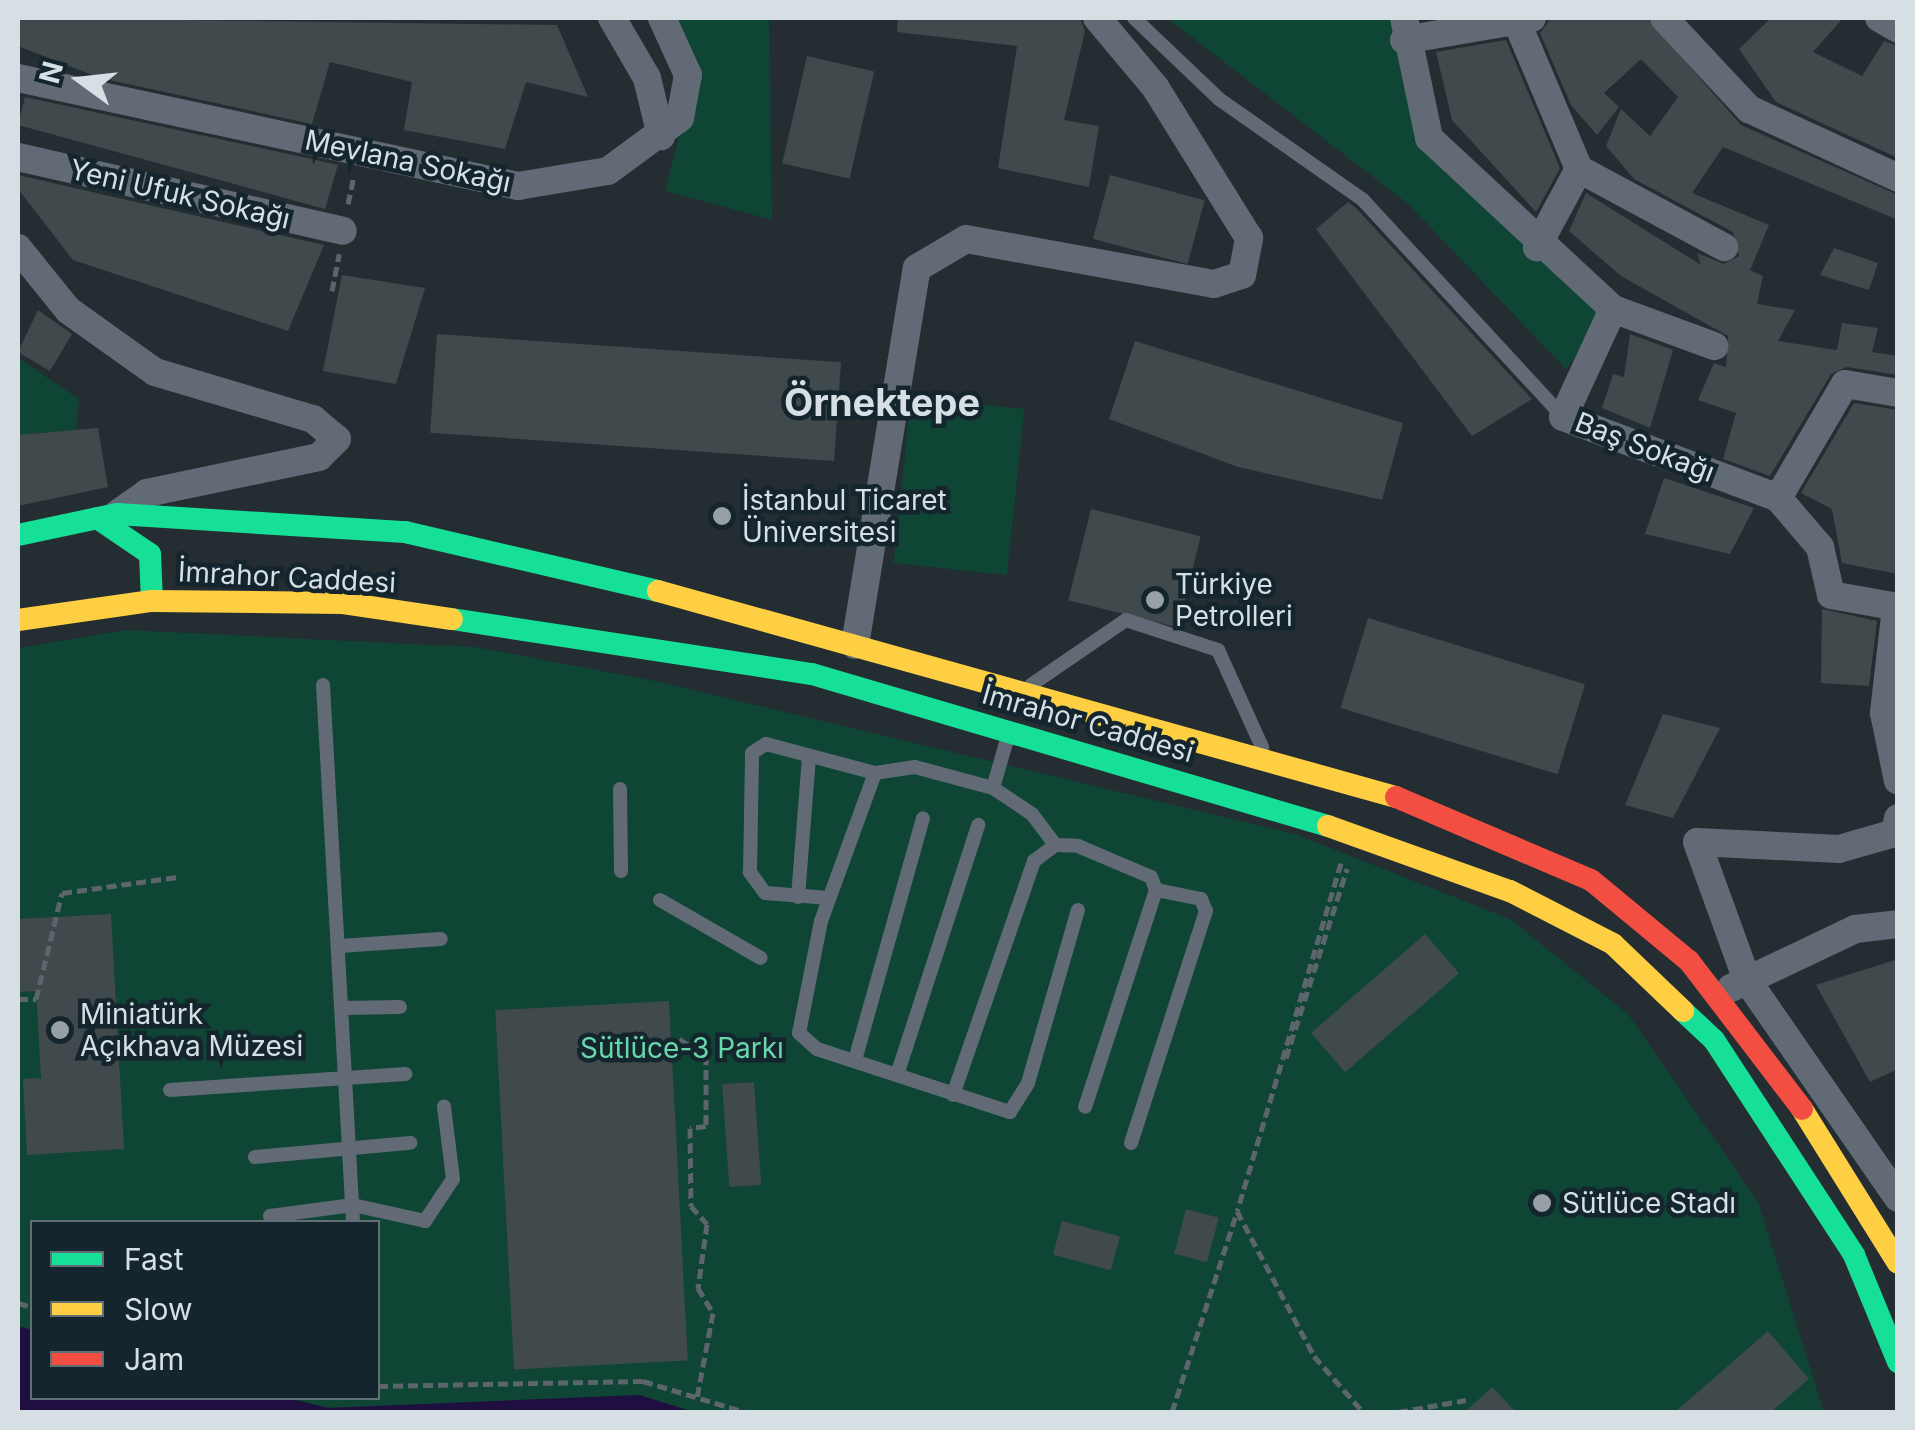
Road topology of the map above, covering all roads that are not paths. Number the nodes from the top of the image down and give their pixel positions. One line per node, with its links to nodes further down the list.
1 (612, 18): 11 (street)
2 (662, 18): 11 (street, Mevlana Sokağı)
3 (1097, 18): 32 (street)
4 (1134, 18): 24 (lane)
5 (1664, 18): 14 (street)
6 (1879, 18): 9 (street)
7 (1526, 22): 8 (street); 13 (street)
8 (1404, 29): 16 (street)
9 (1898, 29)
10 (18, 78): 11 (street, Mevlana Sokağı)
11 (661, 136)
12 (18, 157): 15 (street, Yeni Ufuk Sokağı)
13 (1579, 169): 16 (street); 17 (street)
14 (1898, 178)
15 (343, 231)
16 (1537, 247): 20 (street)
17 (1724, 247)
18 (18, 248): 21 (street)
19 (18, 266): 21 (street)
20 (1612, 309): 22 (street); 24 (street, Baş Sokağı)
21 (68, 310): 26 (street)
22 (1714, 346)
23 (1898, 394): 25 (street)
24 (1564, 418): 25 (street, Baş Sokağı)
25 (1778, 498): 29 (street)
26 (107, 516): 27 (main road, İmrahor Caddesi); 28 (main road); 30 (main road, İmrahor Caddesi)
27 (18, 535)
28 (152, 601): 31 (main road, İmrahor Caddesi); 33 (main road, İmrahor Caddesi)
29 (1897, 607): 40 (street)
30 (726, 610): 32 (main road, İmrahor Caddesi); 33 (main road)
31 (18, 620)
32 (854, 645): 35 (main road, İmrahor Caddesi)
33 (719, 659): 36 (main road, İmrahor Caddesi)
34 (323, 685): 55 (lane)
35 (1021, 691): 38 (main road, İmrahor Caddesi); 38 (lane)
36 (1009, 731): 41 (lane); 78 (main road, İmrahor Caddesi)
37 (809, 756): 39 (lane); 49 (lane); 49 (lane)
38 (1267, 757): 58 (main road, İmrahor Caddesi)
39 (875, 773): 41 (lane); 50 (lane)
40 (1898, 781)
41 (994, 788): 46 (lane)
42 (620, 789): 47 (lane)
43 (924, 818): 61 (lane)
44 (1898, 818): 57 (street)
45 (978, 825): 63 (lane)
46 (1055, 845): 48 (lane); 66 (lane)
47 (621, 871)
48 (1156, 890): 68 (lane); 70 (lane)
49 (798, 898): 50 (lane)
50 (828, 898): 61 (lane)
51 (660, 900): 56 (lane)
52 (1078, 910): 66 (lane)
53 (1898, 924): 57 (street)
54 (441, 939): 55 (lane)
55 (340, 946): 60 (lane)
56 (762, 958)
57 (1747, 980): 58 (street); 73 (street)
58 (1716, 995): 77 (main road, İmrahor Caddesi)
59 (400, 1007): 60 (lane)
60 (343, 1008): 64 (lane)
61 (855, 1060): 63 (lane)
62 (405, 1074): 64 (lane)
63 (897, 1075): 66 (lane)
64 (346, 1078): 65 (lane); 71 (lane)
65 (170, 1090)
66 (953, 1095)
67 (444, 1107): 74 (lane)
68 (1084, 1107)
69 (410, 1143): 71 (lane)
70 (1132, 1143)
71 (350, 1147): 72 (lane); 74 (lane)
72 (255, 1156)
73 (1898, 1198)
74 (353, 1205): 75 (lane); 76 (lane)
75 (270, 1216)
76 (353, 1220)
77 (1898, 1264)
78 (1898, 1362)

